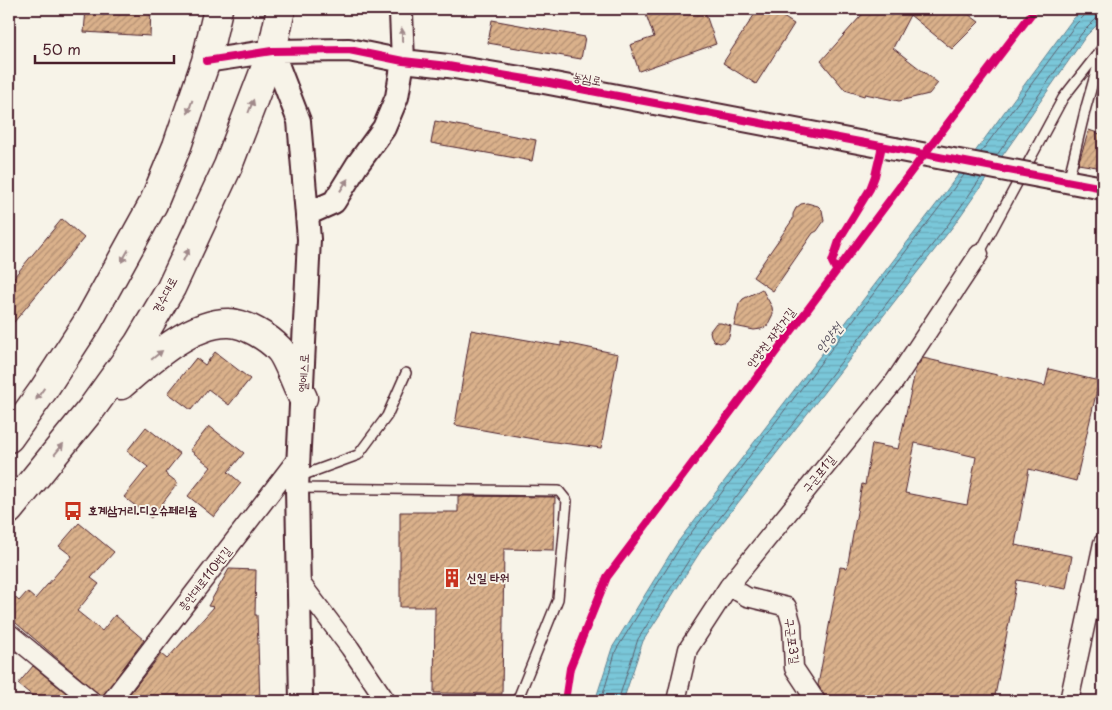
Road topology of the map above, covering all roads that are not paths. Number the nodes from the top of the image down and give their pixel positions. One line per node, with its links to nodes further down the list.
1 (218, 9): 7 (main road)
2 (272, 9): 6 (main road, 경수대로)
3 (281, 9): 6 (main road, 경수대로)
4 (400, 9): 8 (street, one-way to 4)
5 (1103, 47): 9 (lane); 12 (lane)
6 (272, 51): 7 (street, 농심로); 8 (street, 농심로); 11 (street, 엘에스로); 15 (main road, 경수대로, one-way to 6)
7 (206, 61): 16 (main road, one-way to 16)
8 (402, 61): 9 (street, 농심로, bridge); 11 (street, one-way to 8)
9 (1068, 181): 10 (street)
10 (1103, 188)
11 (307, 214): 14 (street, 엘에스로)
12 (979, 254): 23 (street, 구군포1길)
13 (406, 372): 17 (lane)
14 (303, 398): 15 (main road, one-way to 14); 17 (street, 엘에스로)
15 (92, 408): 18 (main road, 경수대로, one-way to 15)
16 (9, 438)
17 (298, 474): 22 (street, 엘에스로); 26 (street, 흥안대로110번길); 29 (lane)
18 (29, 488): 19 (main road, 경수대로); 20 (main road)
19 (9, 510)
20 (9, 515)
21 (1103, 543): 32 (street)
22 (300, 582): 27 (street, 엘에스로); 28 (street)
23 (729, 586): 30 (street, 구군포1길); 31 (street, 구군포3길)
24 (9, 634): 25 (street)
25 (92, 701)
26 (111, 701)
27 (300, 701)
28 (386, 701)
29 (516, 701)
30 (676, 701)
31 (816, 701)
32 (1069, 701)

